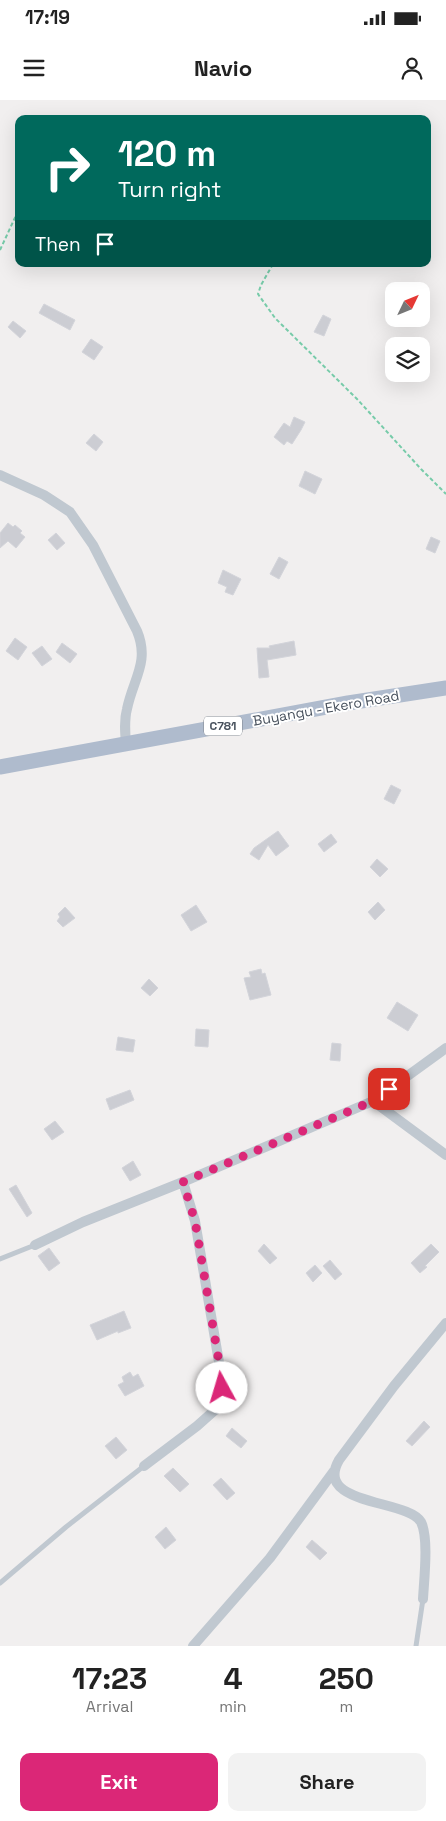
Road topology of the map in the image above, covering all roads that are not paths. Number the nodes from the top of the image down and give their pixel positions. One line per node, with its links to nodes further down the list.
1 (0, 475): 3 (street)
2 (446, 688): 3 (main road, Buyangu - Ekero Road / C781)
3 (126, 744): 4 (main road, Buyangu - Ekero Road / C781)
4 (0, 766)
5 (446, 1048): 6 (street)
6 (373, 1101): 7 (street); 8 (street)
7 (446, 1155)
8 (183, 1182): 9 (street); 12 (street)
9 (35, 1245): 10 (lane)
10 (0, 1259)
11 (446, 1323): 13 (street)
12 (144, 1466): 14 (lane)
13 (334, 1471): 15 (street); 16 (street)
14 (0, 1584)
15 (423, 1599): 17 (lane)
16 (193, 1646)
17 (416, 1646)

